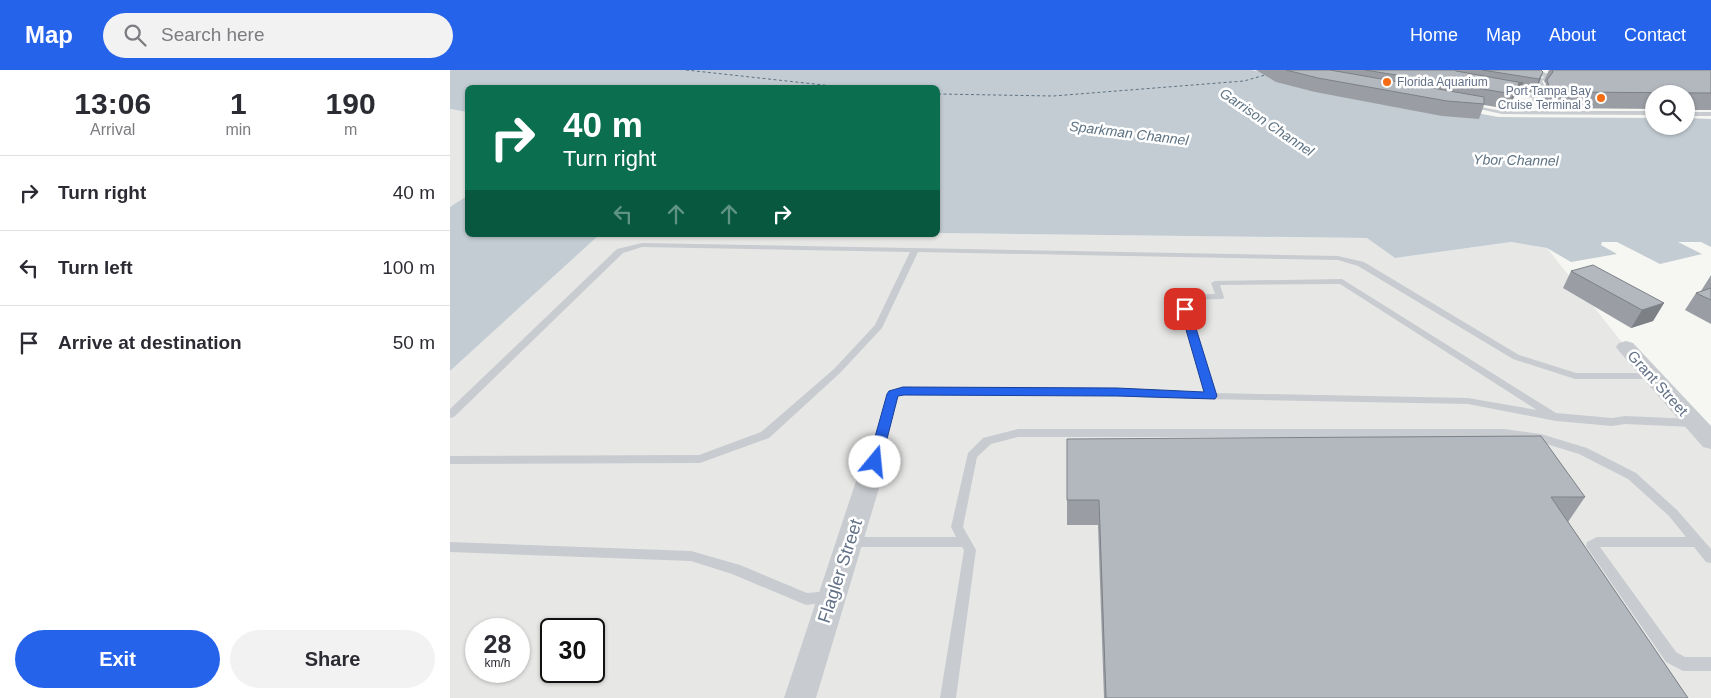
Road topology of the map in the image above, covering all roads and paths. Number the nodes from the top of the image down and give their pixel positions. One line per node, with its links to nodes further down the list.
1 (1532, 70): 2 (lane)
2 (1549, 76): 3 (lane); 5 (lane)
3 (1570, 78)
4 (1530, 79): 5 (lane)
5 (1539, 81): 7 (lane)
6 (1501, 91): 7 (lane)
7 (1536, 97): 9 (lane)
8 (1464, 105): 9 (lane)
9 (1520, 112): 10 (lane)
10 (1645, 113)
11 (1695, 114): 12 (lane)
12 (1711, 114)
13 (915, 250): 15 (lane); 17 (lane); 22 (lane)
14 (1626, 347): 15 (street, Grant Street)
15 (1651, 376): 19 (street, Grant Street)
16 (1211, 396): 18 (lane); 18 (lane); 21 (lane)
17 (450, 415)
18 (1556, 417): 19 (lane)
19 (1694, 423): 20 (street, Grant Street)
20 (1711, 442)
21 (880, 445): 23 (street, Flagler Street)
22 (450, 460)
23 (850, 542): 24 (lane); 28 (street, Flagler Street)
24 (965, 542): 25 (lane); 31 (lane)
25 (1698, 542): 27 (lane); 29 (lane)
26 (450, 547): 28 (lane)
27 (1711, 558)
28 (832, 597): 30 (street, Flagler Street)
29 (1711, 664)
30 (800, 698)
31 (948, 698)

